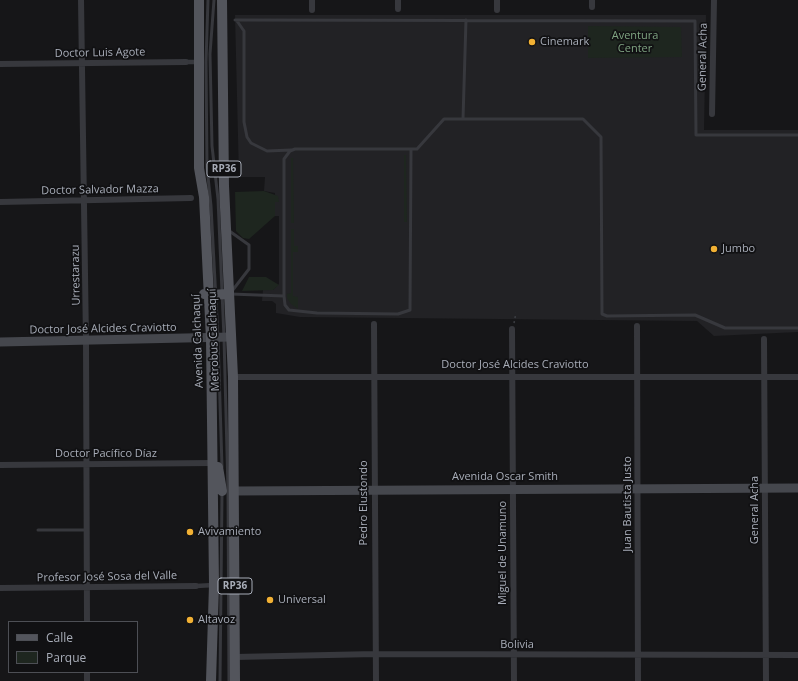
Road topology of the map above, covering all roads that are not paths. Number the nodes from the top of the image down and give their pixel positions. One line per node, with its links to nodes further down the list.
1 (81, 0): 16 (street, Urrestarazu)
2 (199, 0): 15 (main road, RP36)
3 (208, 0): 27 (lane, Metrobus Calchaquí)
4 (214, 0): 27 (lane, Metrobus Calchaquí)
5 (222, 0): 26 (main road, Avenida Calchaquí / RP36)
6 (312, 0): 11 (street)
7 (398, 0): 10 (street)
8 (497, 0): 12 (street)
9 (714, 0): 18 (street, General Acha)
10 (398, 9)
11 (312, 10)
12 (497, 10)
13 (466, 20): 19 (lane); 20 (lane); 21 (lane)
14 (186, 62): 15 (street, Doctor Luis Agote); 16 (street, Doctor Luis Agote)
15 (199, 62): 27 (main road, RP36)
16 (81, 63): 17 (street, Doctor Luis Agote); 24 (street, Urrestarazu)
17 (0, 64)
18 (712, 114)
19 (463, 119): 22 (lane); 31 (lane)
20 (798, 135)
21 (295, 149): 22 (lane); 28 (lane)
22 (411, 150): 28 (lane)
23 (194, 198): 24 (street, Doctor Salvador Mazza)
24 (85, 201): 25 (street, Doctor Salvador Mazza); 35 (street, Urrestarazu)
25 (0, 202)
26 (226, 228): 27 (main road, Avenida Calchaquí / RP36); 27 (lane)
27 (218, 295): 28 (lane); 33 (main road, Avenida Calchaquí / RP36); 33 (main road, Avenida Calchaquí / RP36)
28 (284, 296)
29 (374, 324): 42 (street, Pedro Elustondo)
30 (637, 326): 37 (street, Juan Bautista Justo)
31 (798, 328)
32 (512, 329): 39 (street, Miguel de Unamuno)
33 (221, 338): 35 (main road, Doctor José Alcides Craviotto); 38 (main road, Avenida Calchaquí / RP36); 43 (main road, Avenida Calchaquí / RP36); 52 (lane, Metrobus Calchaquí); 52 (lane, Metrobus Calchaquí)
34 (764, 339): 40 (street, General Acha)
35 (86, 341): 36 (main road, Doctor José Alcides Craviotto); 46 (street, Urrestarazu)
36 (0, 342)
37 (637, 376): 39 (street, Doctor José Alcides Craviotto); 40 (street, Doctor José Alcides Craviotto); 47 (street, Juan Bautista Justo)
38 (233, 377): 42 (street, Doctor José Alcides Craviotto); 52 (main road, Avenida Calchaquí / RP36)
39 (512, 377): 42 (street, Doctor José Alcides Craviotto); 50 (street, Miguel de Unamuno)
40 (764, 377): 41 (street, Doctor José Alcides Craviotto); 48 (street, General Acha)
41 (798, 377)
42 (374, 378): 51 (street, Pedro Elustondo)
43 (212, 398): 44 (main road, Avenida Calchaquí / RP36); 52 (main road)
44 (212, 463): 46 (street, Doctor Pacífico Díaz); 52 (main road, Avenida Calchaquí / RP36)
45 (0, 465): 46 (street, Doctor Pacífico Díaz)
46 (87, 465): 54 (street, Urrestarazu)
47 (638, 488): 48 (main road, Avenida Oscar Smith); 50 (main road, Avenida Oscar Smith); 61 (street, Juan Bautista Justo)
48 (765, 488): 49 (main road, Avenida Oscar Smith); 63 (street, General Acha)
49 (798, 488)
50 (512, 489): 51 (main road, Avenida Oscar Smith); 62 (street, Miguel de Unamuno)
51 (374, 490): 52 (main road, Avenida Oscar Smith); 60 (street, Pedro Elustondo)
52 (224, 491): 55 (main road, Avenida Calchaquí / RP36); 65 (main road, Avenida Calchaquí / RP36); 67 (lane, Metrobus Calchaquí); 68 (lane, Metrobus Calchaquí)
53 (38, 530): 54 (lane)
54 (88, 530): 58 (street, Urrestarazu)
55 (214, 585): 56 (street, Profesor José Sosa del Valle); 66 (main road, Avenida Calchaquí / RP36)
56 (196, 586): 58 (street, Profesor José Sosa del Valle)
57 (0, 588): 58 (street, Profesor José Sosa del Valle)
58 (88, 588): 59 (street, Urrestarazu)
59 (87, 621)
60 (375, 654): 62 (street, Bolivia); 65 (street, Bolivia); 70 (street, Pedro Elustondo)
61 (638, 654): 62 (street, Bolivia); 63 (street, Bolivia); 72 (street, Juan Bautista Justo)
62 (513, 655): 71 (street, Miguel de Unamuno)
63 (766, 655): 64 (street, Bolivia); 73 (street, General Acha)
64 (798, 655)
65 (235, 657): 69 (main road, Avenida Calchaquí / RP36)
66 (211, 681)
67 (220, 681)
68 (229, 681)
69 (235, 681)
70 (376, 681)
71 (514, 681)
72 (638, 681)
73 (766, 681)

